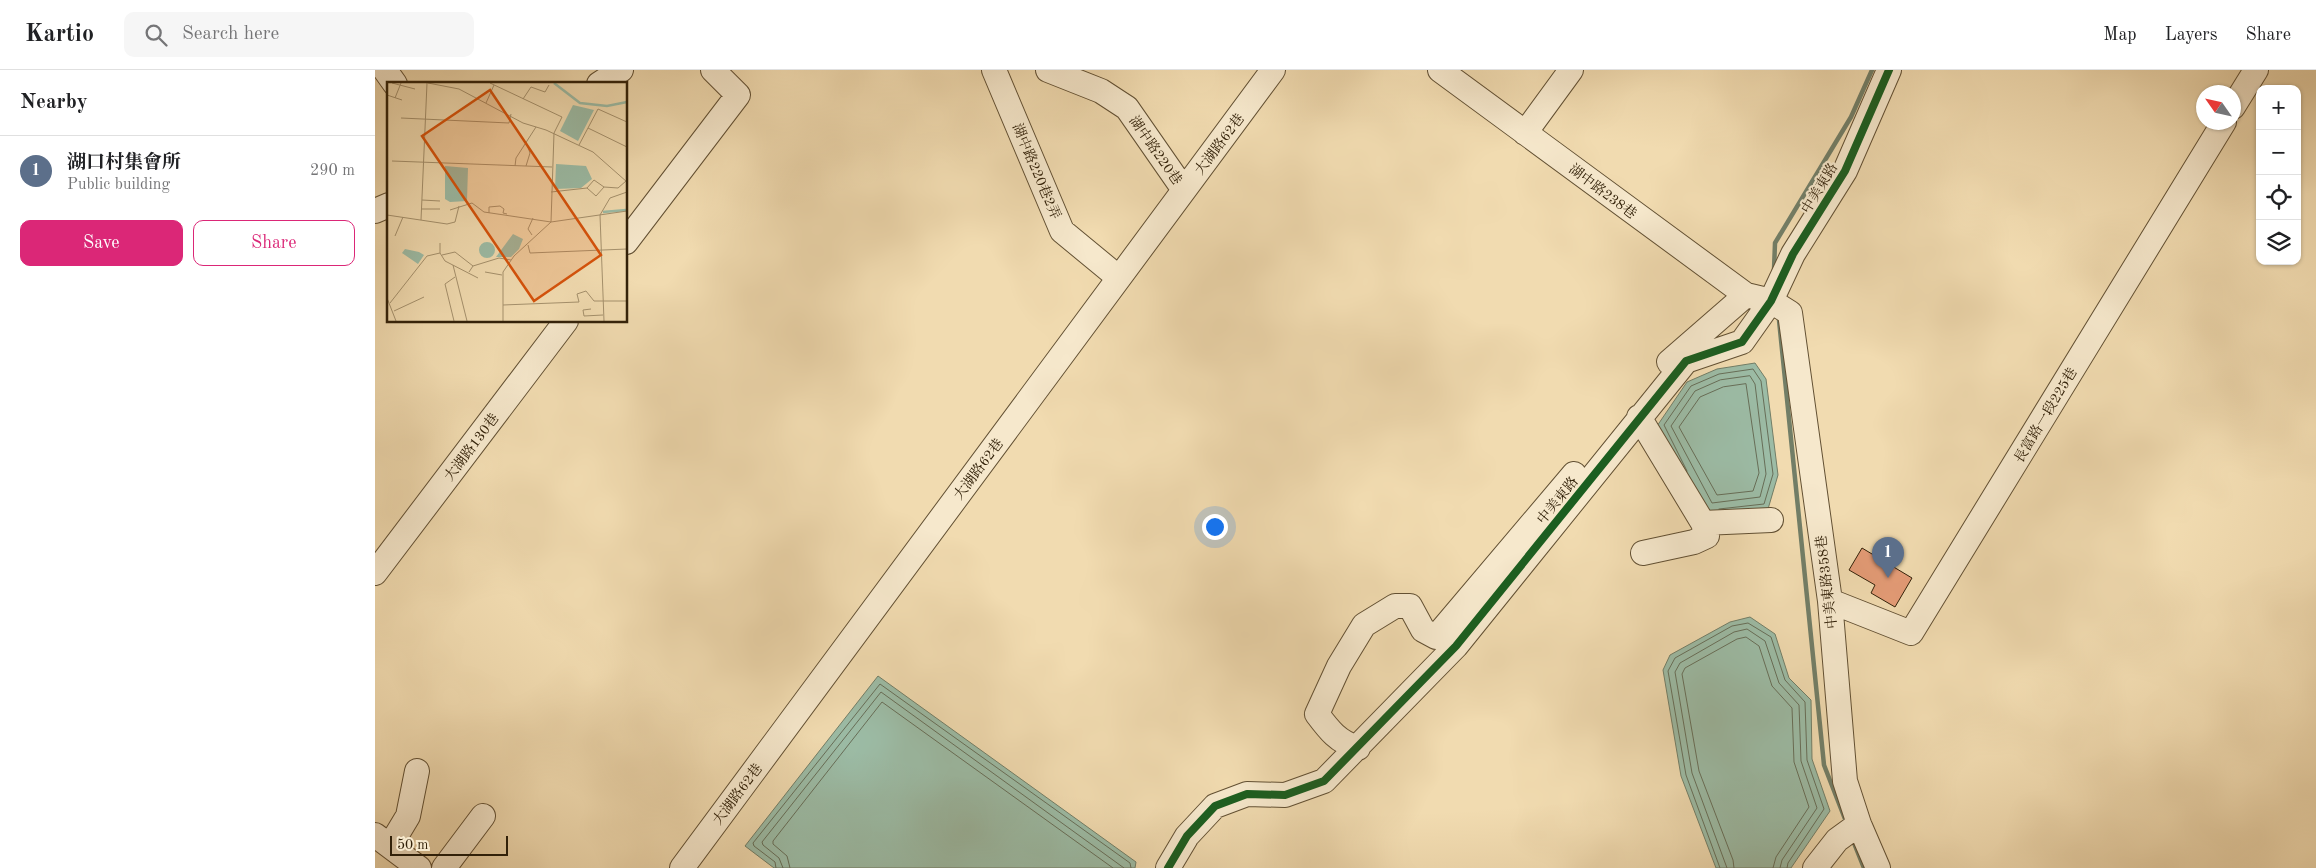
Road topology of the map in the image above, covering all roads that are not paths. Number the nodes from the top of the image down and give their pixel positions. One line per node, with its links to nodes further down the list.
1 (385, 70): 11 (street)
2 (621, 70): 12 (street)
3 (713, 70): 19 (street)
4 (994, 70): 20 (street, 湖中路220巷2弄)
5 (1048, 70): 16 (street, 湖中路220巷)
6 (1273, 70): 16 (street, 大湖路62巷)
7 (1440, 70): 15 (street, 湖中路238巷)
8 (1571, 70): 15 (street)
9 (1889, 70): 22 (street, 中美東路)
10 (2256, 70): 13 (street)
11 (394, 82)
12 (602, 82)
13 (2241, 94)
14 (2219, 130): 29 (street, 長富路一段225巷)
15 (1525, 133): 21 (street, 湖中路238巷)
16 (1185, 190): 20 (street, 大湖路62巷)
17 (387, 206): 18 (street)
18 (375, 211)
19 (627, 241)
20 (1119, 278): 37 (street, 大湖路62巷)
21 (1746, 295): 22 (street, 湖中路238巷); 30 (street)
22 (1771, 301): 24 (street, 中美東路); 29 (street, 中美東路358巷)
23 (565, 322): 28 (street, 大湖路130巷)
24 (1639, 417): 26 (street); 30 (street, 中美東路)
25 (1771, 520): 26 (street)
26 (1703, 523): 27 (street)
27 (1643, 553)
28 (375, 573)
29 (1830, 601): 33 (street, 中美東路358巷)
30 (1358, 748): 38 (street, 中美東路)
31 (417, 770): 34 (street)
32 (483, 816): 36 (street)
33 (1859, 824): 39 (street); 40 (street, 中美東路358巷)
34 (382, 840): 35 (street)
35 (419, 868)
36 (443, 868)
37 (682, 868)
38 (1168, 868)
39 (1815, 868)
40 (1878, 868)

